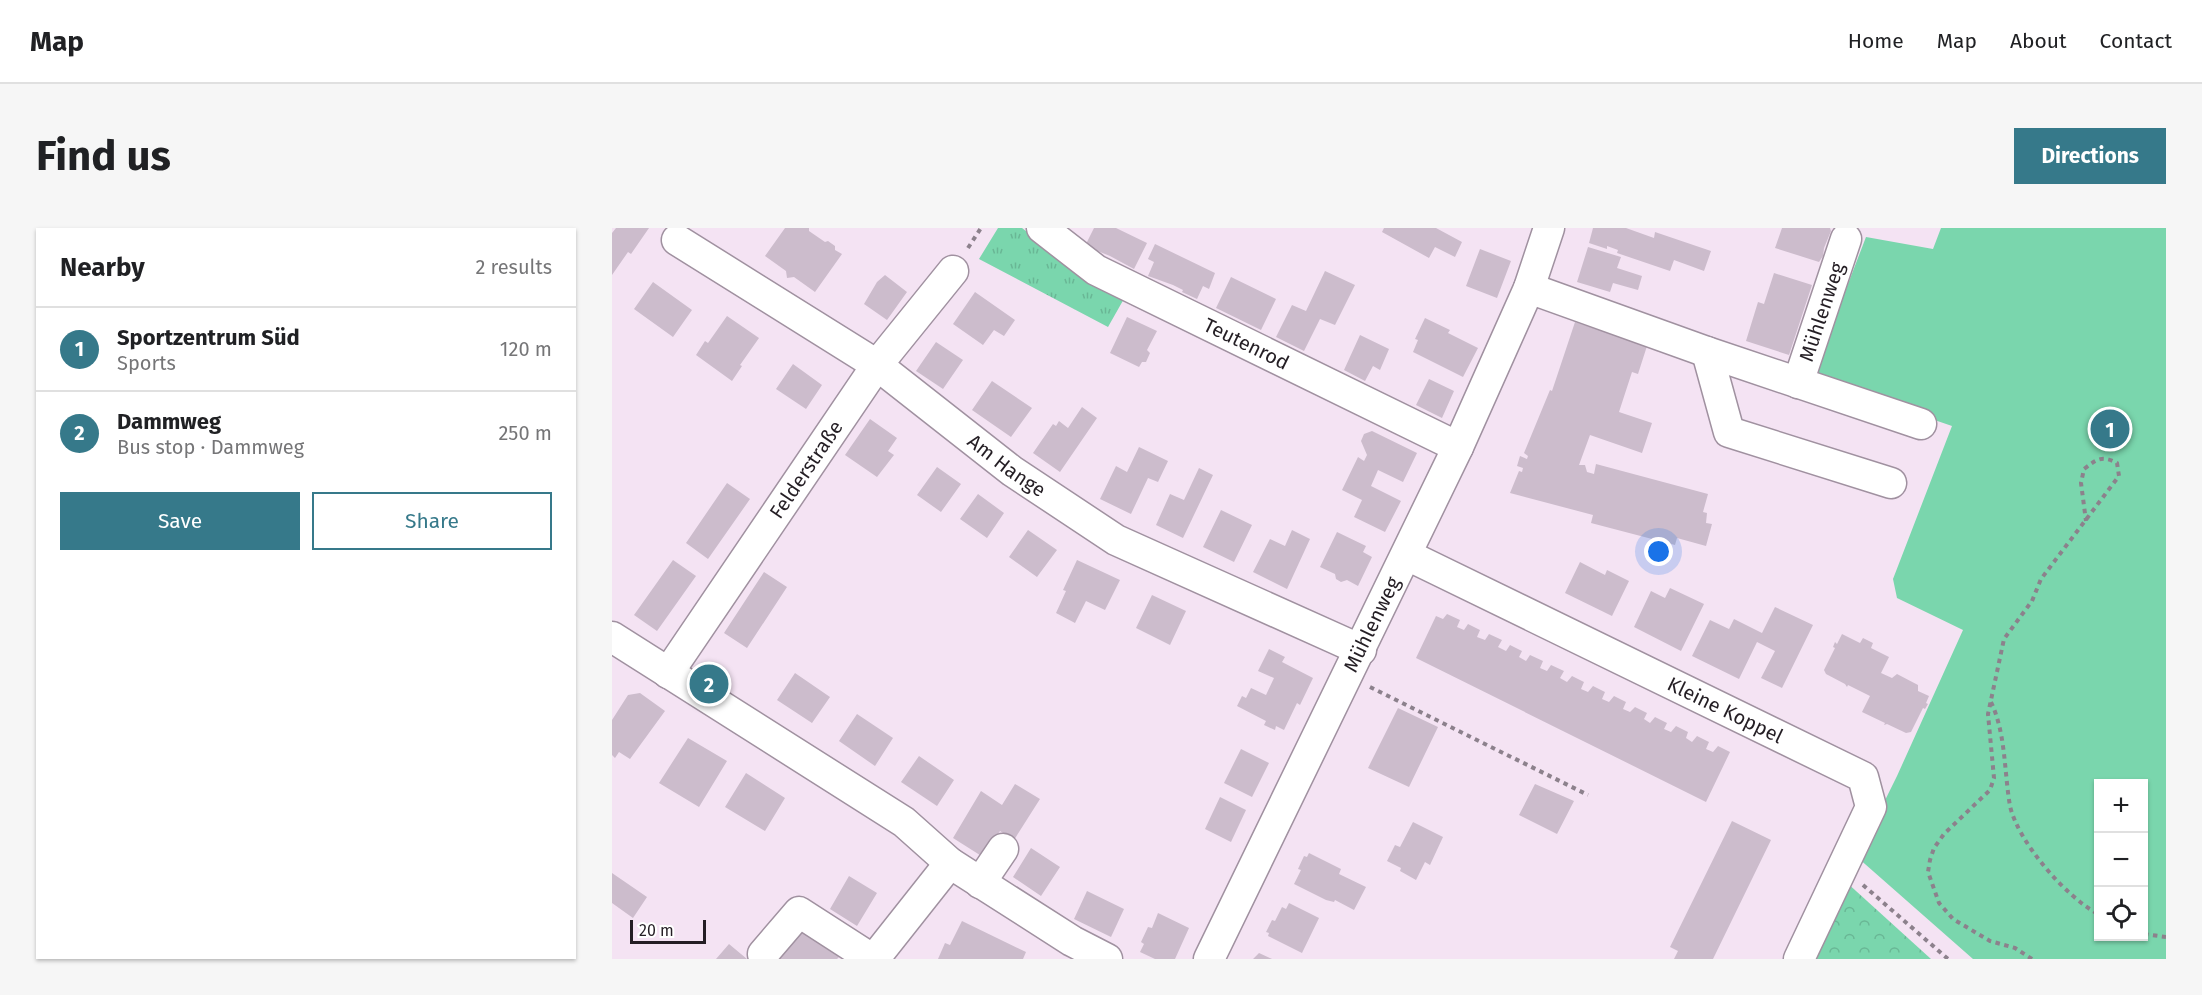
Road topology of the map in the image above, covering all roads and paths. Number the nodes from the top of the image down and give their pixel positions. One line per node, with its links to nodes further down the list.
1 (1042, 228): 11 (street, Teutenrod)
2 (1549, 228): 6 (street, Mühlenweg)
3 (1846, 239): 9 (street, Mühlenweg)
4 (677, 240): 8 (street, Am Hange)
5 (952, 271): 8 (street, Felderstraße)
6 (1529, 288): 7 (street, Mühlenweg); 11 (street, Mühlenweg)
7 (1707, 352): 9 (street, Mühlenweg); 12 (street)
8 (877, 365): 16 (street, Am Hange); 17 (street, Felderstraße)
9 (1798, 384): 10 (street, Mühlenweg)
10 (1921, 424)
11 (1458, 447): 14 (street, Mühlenweg)
12 (1891, 483)
13 (2086, 521): 13 (path); 19 (path)
14 (1407, 555): 16 (street, Mühlenweg); 23 (street, Kleine Koppel)
15 (615, 647): 17 (street)
16 (1361, 650): 18 (street, Mühlenweg)
17 (668, 673): 22 (street)
18 (1348, 676): 20 (path); 31 (street, Mühlenweg)
19 (1991, 701): 25 (path); 34 (path)
20 (1587, 795)
21 (1003, 849): 24 (street)
22 (950, 863): 24 (street); 29 (street)
23 (1843, 866): 32 (street, Kleine Koppel); 33 (path)
24 (980, 883): 30 (street)
25 (2094, 912)
26 (2148, 935): 27 (path)
27 (2166, 937)
28 (763, 954): 29 (street)
29 (873, 959)
30 (1107, 959)
31 (1209, 959)
32 (1799, 959)
33 (1948, 959)
34 (2032, 959)

